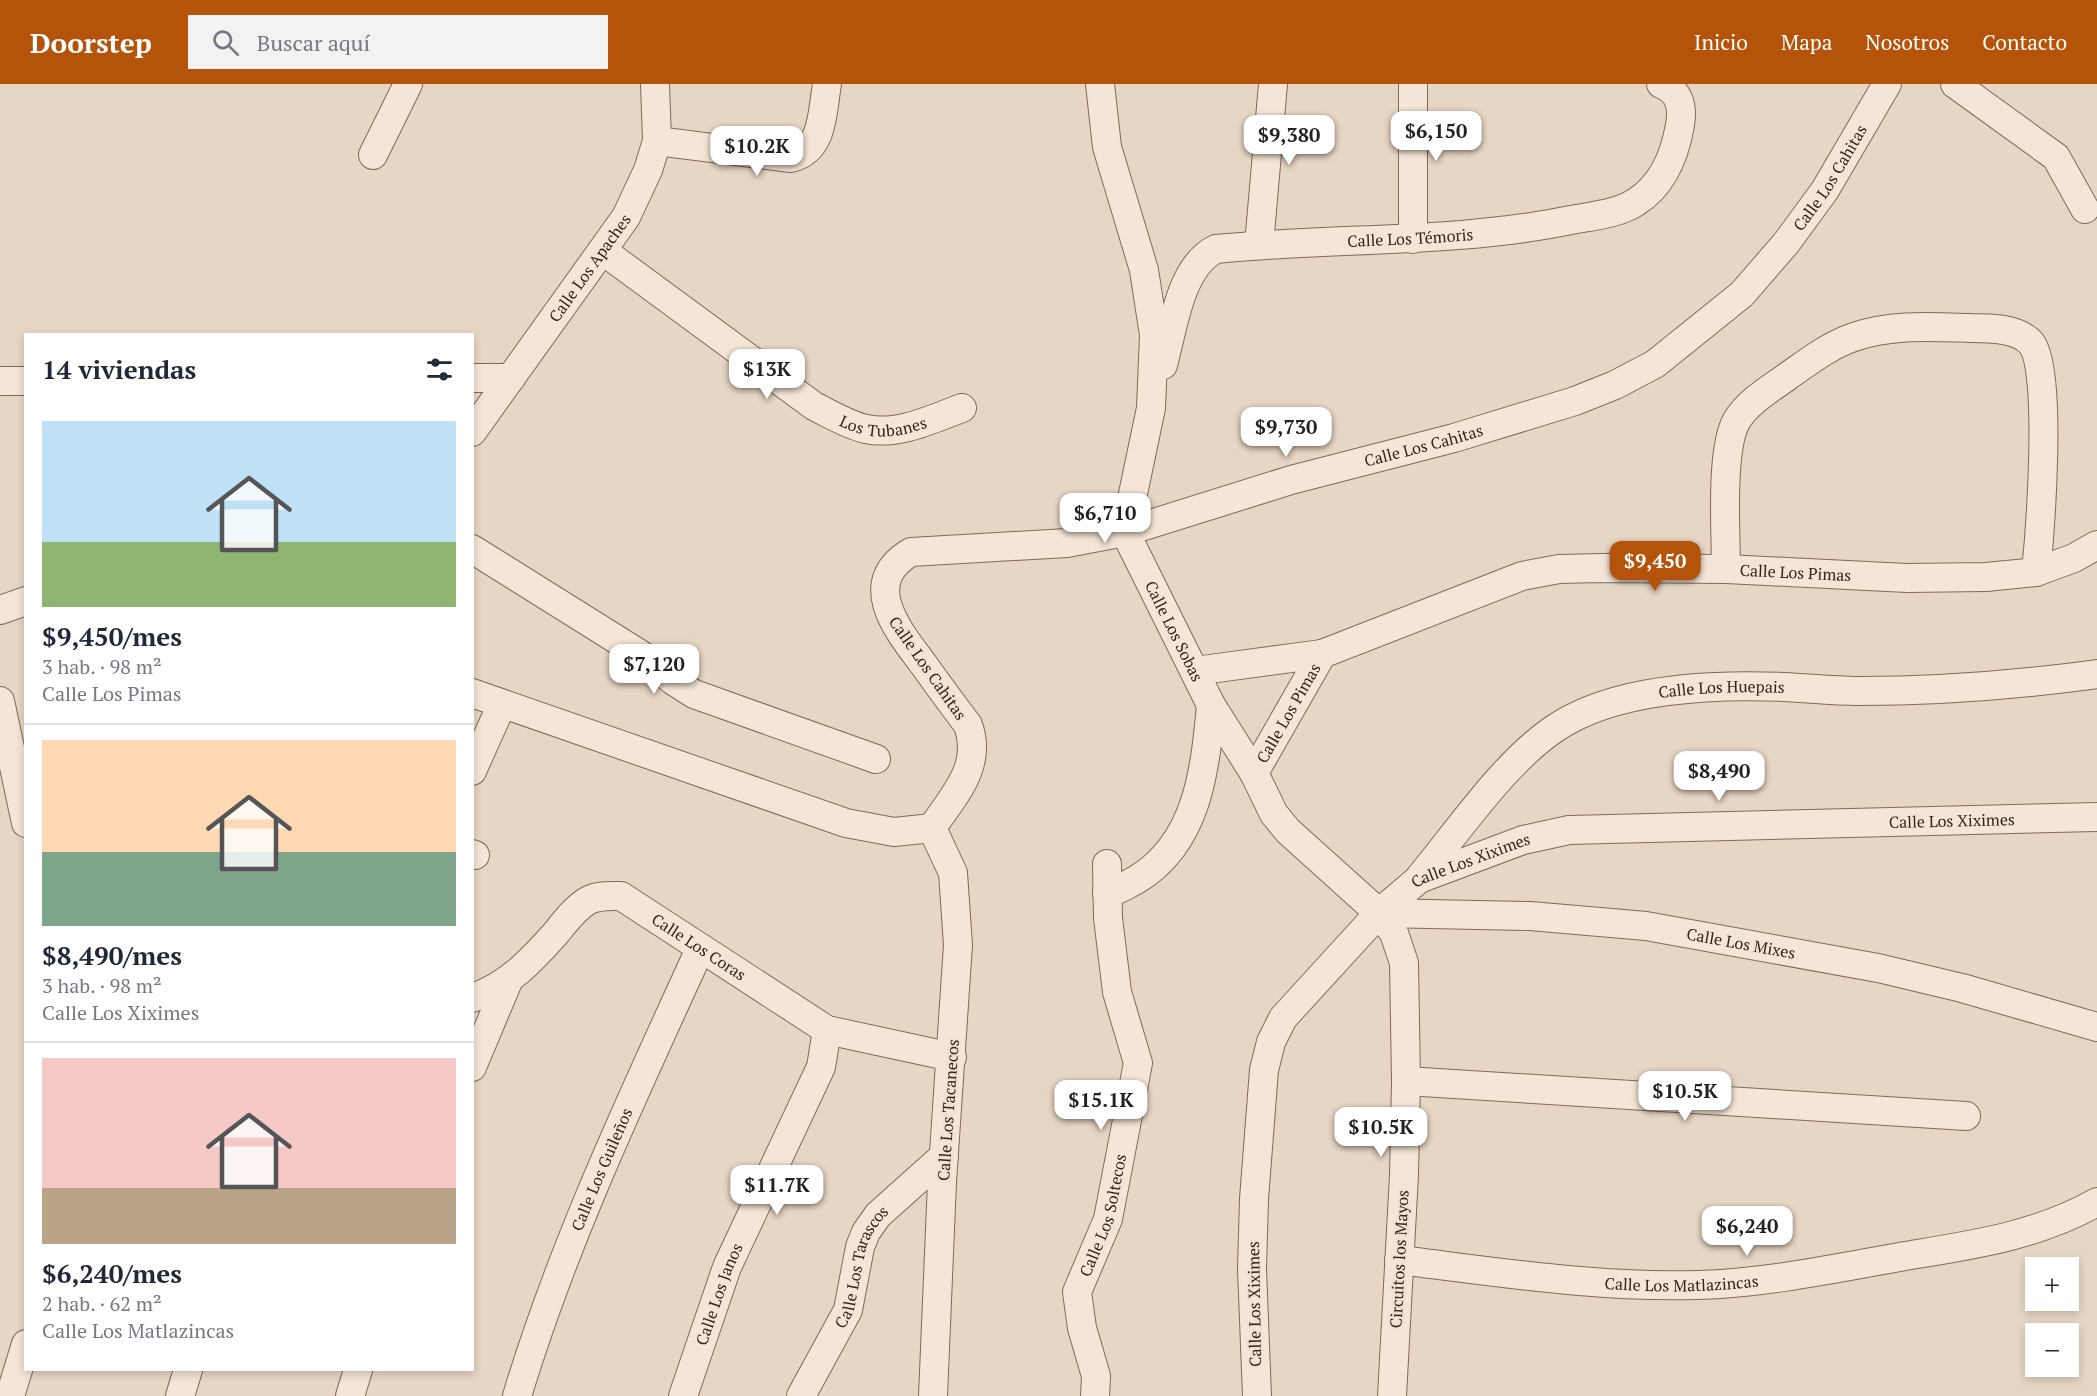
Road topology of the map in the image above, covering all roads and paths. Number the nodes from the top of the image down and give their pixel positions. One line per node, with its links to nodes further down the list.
1 (408, 84): 11 (street)
2 (655, 84): 10 (street, Calle Los Apaches)
3 (827, 84): 10 (street)
4 (1100, 84): 21 (street)
5 (1273, 84): 14 (street)
6 (1413, 84): 13 (street)
7 (1661, 84): 13 (street, Calle Los Témoris)
8 (1887, 84): 23 (street, Calle Los Cahitas)
9 (1955, 84): 12 (street)
10 (657, 141): 15 (street, Calle Los Apaches)
11 (373, 155)
12 (2085, 209)
13 (1413, 239): 14 (street, Calle Los Témoris)
14 (1259, 245): 21 (street, Calle Los Témoris)
15 (603, 251): 17 (street, Calle Los Apaches); 20 (street, Los Tubanes)
16 (474, 378): 17 (street)
17 (511, 378): 22 (street, Calle Los Apaches)
18 (0, 381): 19 (street)
19 (24, 381)
20 (962, 408)
21 (1151, 408): 23 (street)
22 (474, 429)
23 (1125, 532): 31 (street, Calle Los Sobas); 42 (street, Calle Los Cahitas)
24 (2097, 545): 27 (street, Calle Los Pimas)
25 (474, 550): 37 (street)
26 (1726, 568): 27 (street, Calle Los Pimas); 27 (street); 30 (street, Calle Los Pimas)
27 (2036, 572)
28 (24, 602): 29 (street)
29 (0, 610)
30 (1322, 654): 31 (street, Calle Los Pimas); 39 (street, Calle Los Pimas)
31 (1195, 671): 36 (street, Calle Los Sobas)
32 (2097, 674): 44 (street, Calle Los Huepais)
33 (474, 694): 35 (street)
34 (0, 701): 40 (street)
35 (502, 704): 38 (street); 42 (street)
36 (1211, 705): 39 (street, Calle Los Sobas); 45 (street)
37 (876, 759)
38 (474, 767)
39 (1254, 773): 46 (street, Calle Los Sobas)
40 (24, 814)
41 (2097, 818): 44 (street, Calle Los Xiximes)
42 (932, 828): 52 (street, Calle Los Tacanecos)
43 (1107, 864): 45 (street, Calle Los Soltecos)
44 (1419, 879): 46 (street, Calle Los Xiximes)
45 (1107, 893): 69 (street, Calle Los Soltecos)
46 (1379, 913): 50 (street, Calle Los Mixes); 54 (street, Circuitos los Mayos); 70 (street, Calle Los Xiximes)
47 (700, 949): 48 (street, Calle Los Coras); 51 (street, Calle Los Coras); 65 (street, Calle Los Guileños)
48 (509, 979): 49 (street, Calle Los Coras); 53 (street)
49 (474, 997)
50 (2097, 1027)
51 (827, 1030): 52 (street, Calle Los Coras); 66 (street, Calle Los Janos)
52 (952, 1058): 56 (street, Calle Los Tacanecos)
53 (474, 1063)
54 (1406, 1081): 55 (street); 58 (street, Circuitos los Mayos)
55 (1966, 1116)
56 (944, 1156): 67 (street, Calle Los Tarascos); 68 (street, Calle Los Tacanecos)
57 (2097, 1202): 58 (street, Calle Los Matlazincas)
58 (1399, 1260): 71 (street, Circuitos los Mayos)
59 (24, 1350): 62 (street)
60 (188, 1371): 63 (street)
61 (358, 1371): 64 (street)
62 (10, 1396)
63 (180, 1396)
64 (350, 1396)
65 (517, 1396)
66 (683, 1396)
67 (801, 1396)
68 (933, 1396)
69 (1095, 1396)
70 (1257, 1396)
71 (1392, 1396)

